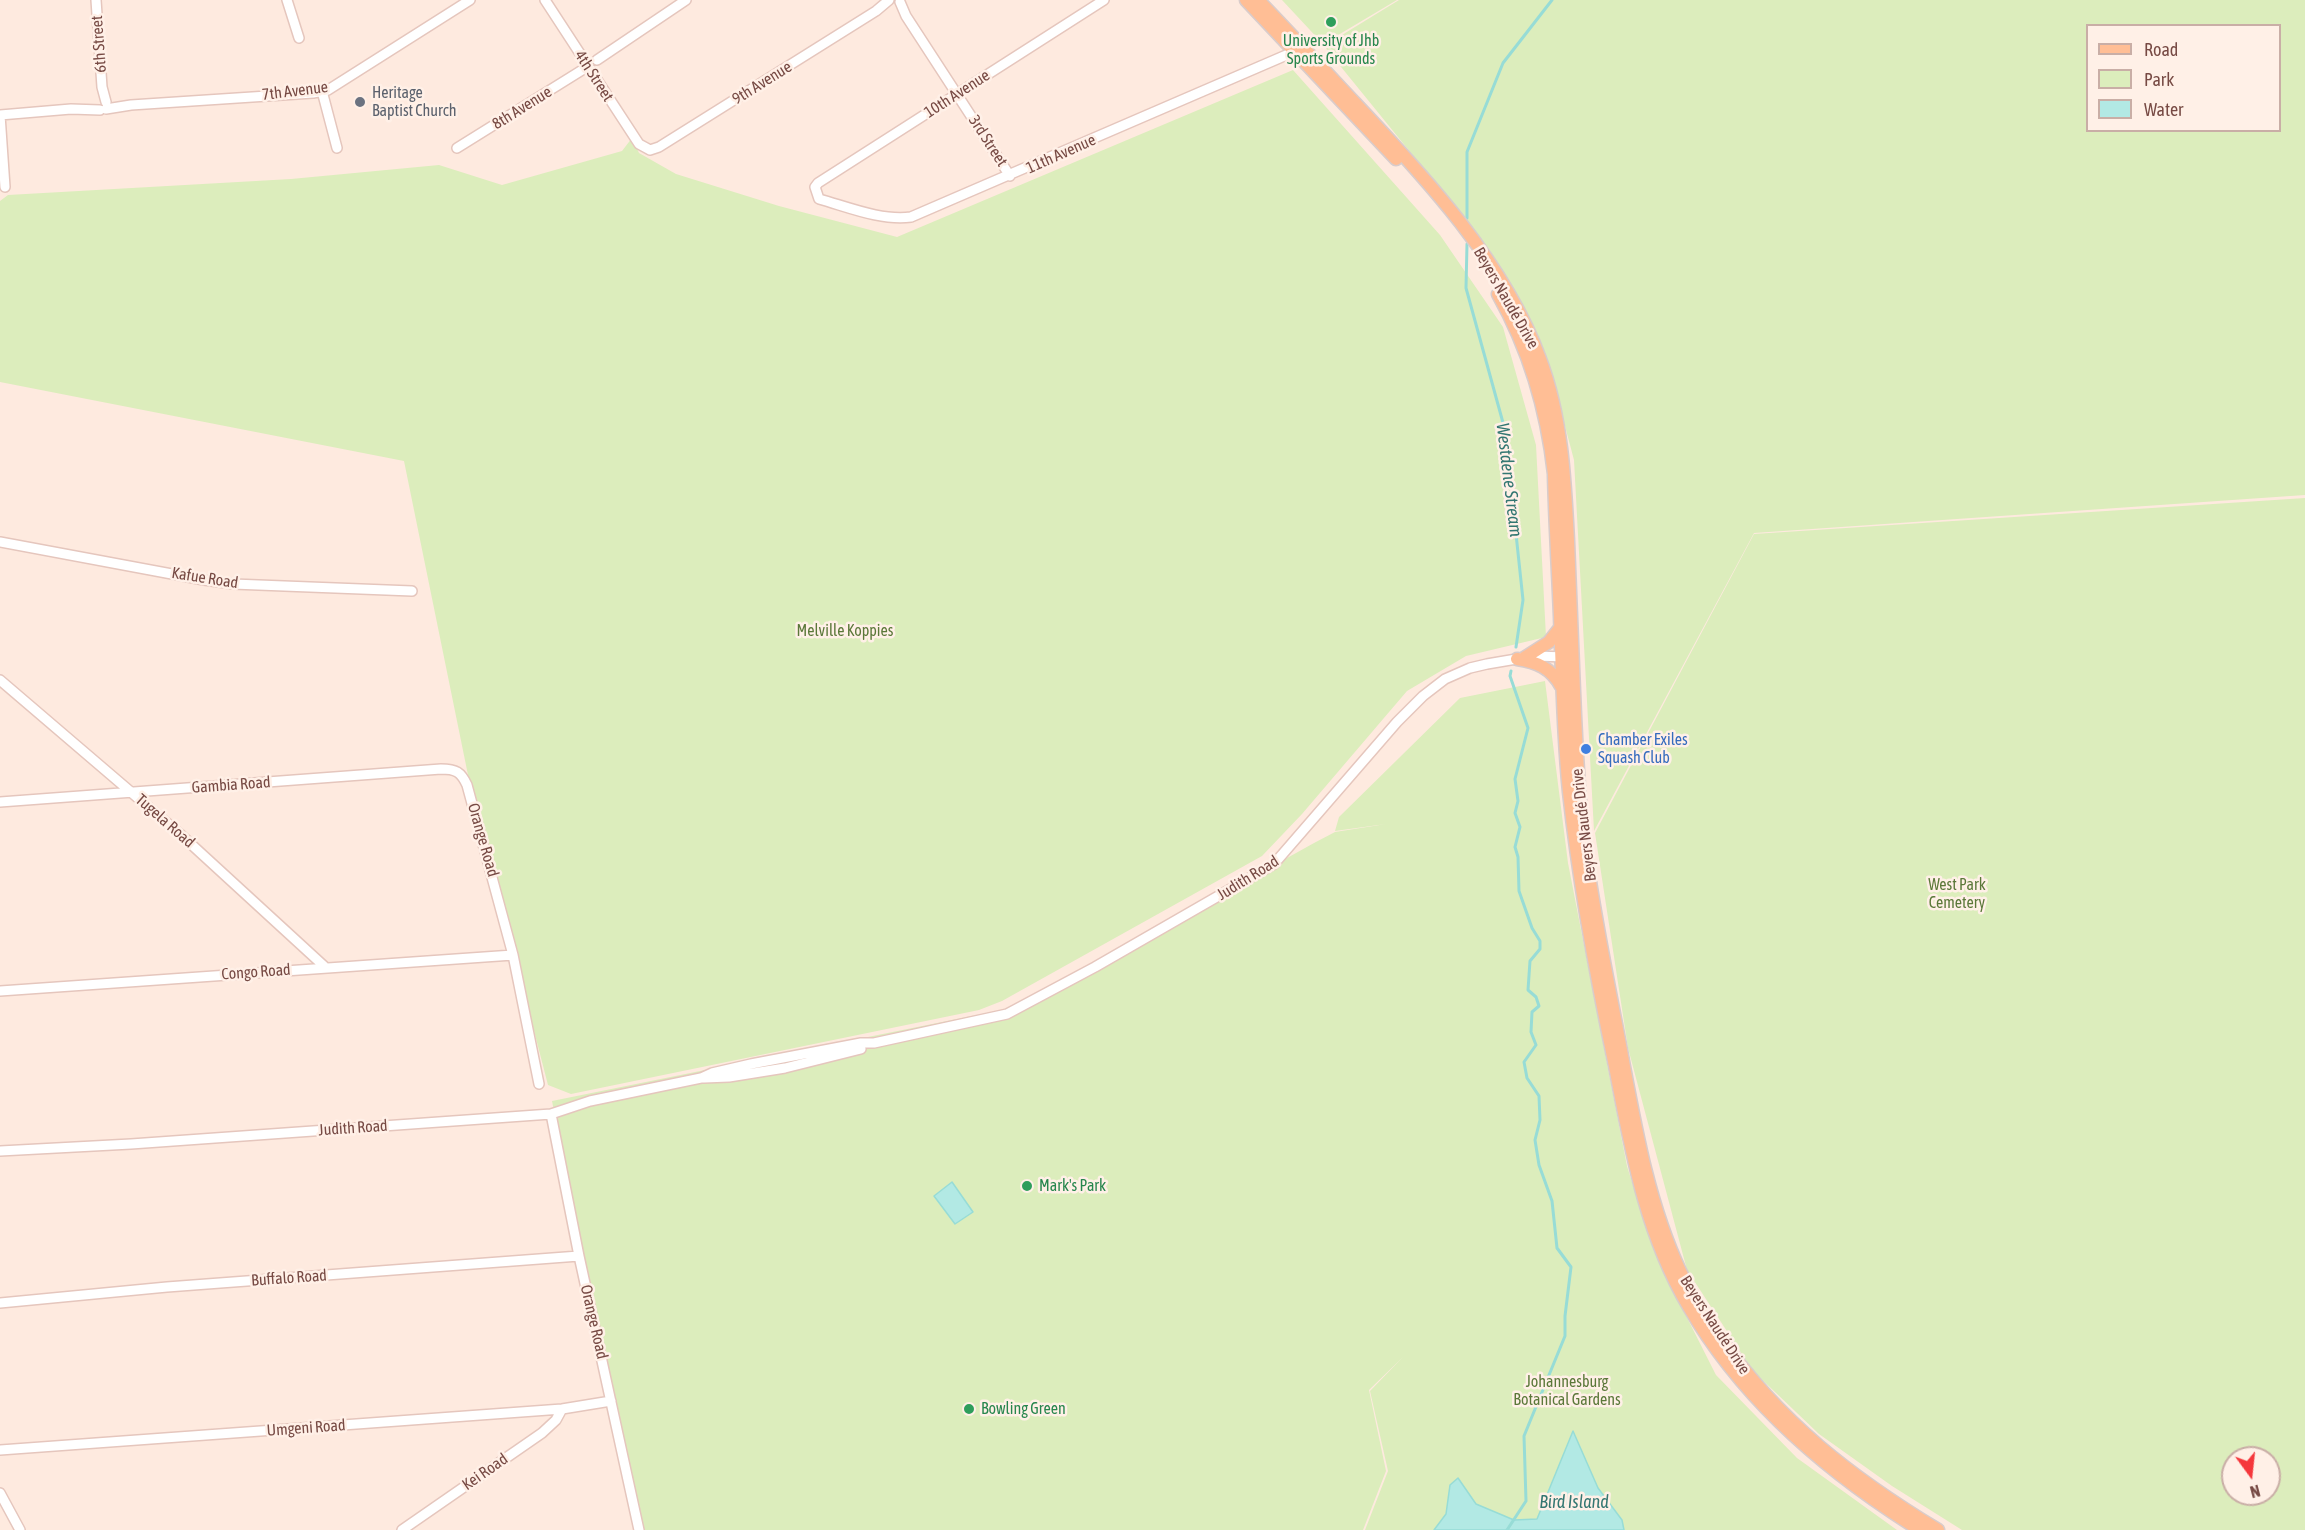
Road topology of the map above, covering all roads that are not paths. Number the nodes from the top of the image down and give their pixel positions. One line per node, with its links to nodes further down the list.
1 (96, 0): 16 (street, 6th Street)
2 (287, 0): 10 (street)
3 (470, 0): 14 (street, 7th Avenue)
4 (545, 0): 13 (street, 4th Street)
5 (686, 0): 12 (street)
6 (1104, 0): 15 (street, 10th Avenue)
7 (1246, 0): 11 (main road)
8 (1258, 0): 11 (main road)
9 (894, 2): 15 (street, 3rd Street); 20 (street, 9th Avenue)
10 (299, 38)
11 (1299, 49): 21 (street, 11th Avenue); 26 (main road, Beyers Naudé Drive); 27 (main road, Beyers Naudé Drive)
12 (597, 60)
13 (586, 67): 19 (street, 8th Avenue); 20 (street, 4th Street)
14 (322, 91): 16 (street, 7th Avenue); 18 (street)
15 (957, 94): 21 (street, 3rd Street); 23 (street, 10th Avenue)
16 (103, 105): 17 (street, 7th Avenue)
17 (0, 115): 22 (street)
18 (337, 148)
19 (457, 148)
20 (646, 150)
21 (1010, 176): 23 (street, 11th Avenue)
22 (5, 187)
23 (815, 192)
24 (0, 542): 25 (street, Kafue Road)
25 (412, 591)
26 (1560, 628): 27 (main road, Beyers Naudé Drive); 28 (main road)
27 (1567, 657): 28 (street, Judith Road); 30 (main road, Beyers Naudé Drive); 50 (main road, Beyers Naudé Drive)
28 (1520, 658): 30 (main road); 38 (street, Judith Road)
29 (0, 680): 32 (street, Tugela Road)
30 (1563, 690): 49 (main road, Beyers Naudé Drive)
31 (460, 773): 32 (street, Gambia Road); 34 (street, Orange Road)
32 (132, 792): 33 (street, Gambia Road); 35 (street, Tugela Road)
33 (0, 802)
34 (513, 955): 35 (street, Congo Road); 37 (street, Orange Road)
35 (325, 967): 36 (street, Congo Road)
36 (0, 991)
37 (539, 1084)
38 (551, 1114): 39 (street, Judith Road); 40 (street, Orange Road)
39 (0, 1151)
40 (579, 1256): 41 (street, Buffalo Road); 42 (street, Orange Road)
41 (0, 1303)
42 (611, 1401): 43 (street, Umgeni Road); 48 (street, Orange Road)
43 (562, 1409): 44 (street, Umgeni Road); 47 (street, Kei Road)
44 (0, 1450)
45 (0, 1493): 46 (street)
46 (20, 1530)
47 (402, 1530)
48 (639, 1530)
49 (1920, 1530)
50 (1938, 1530)

